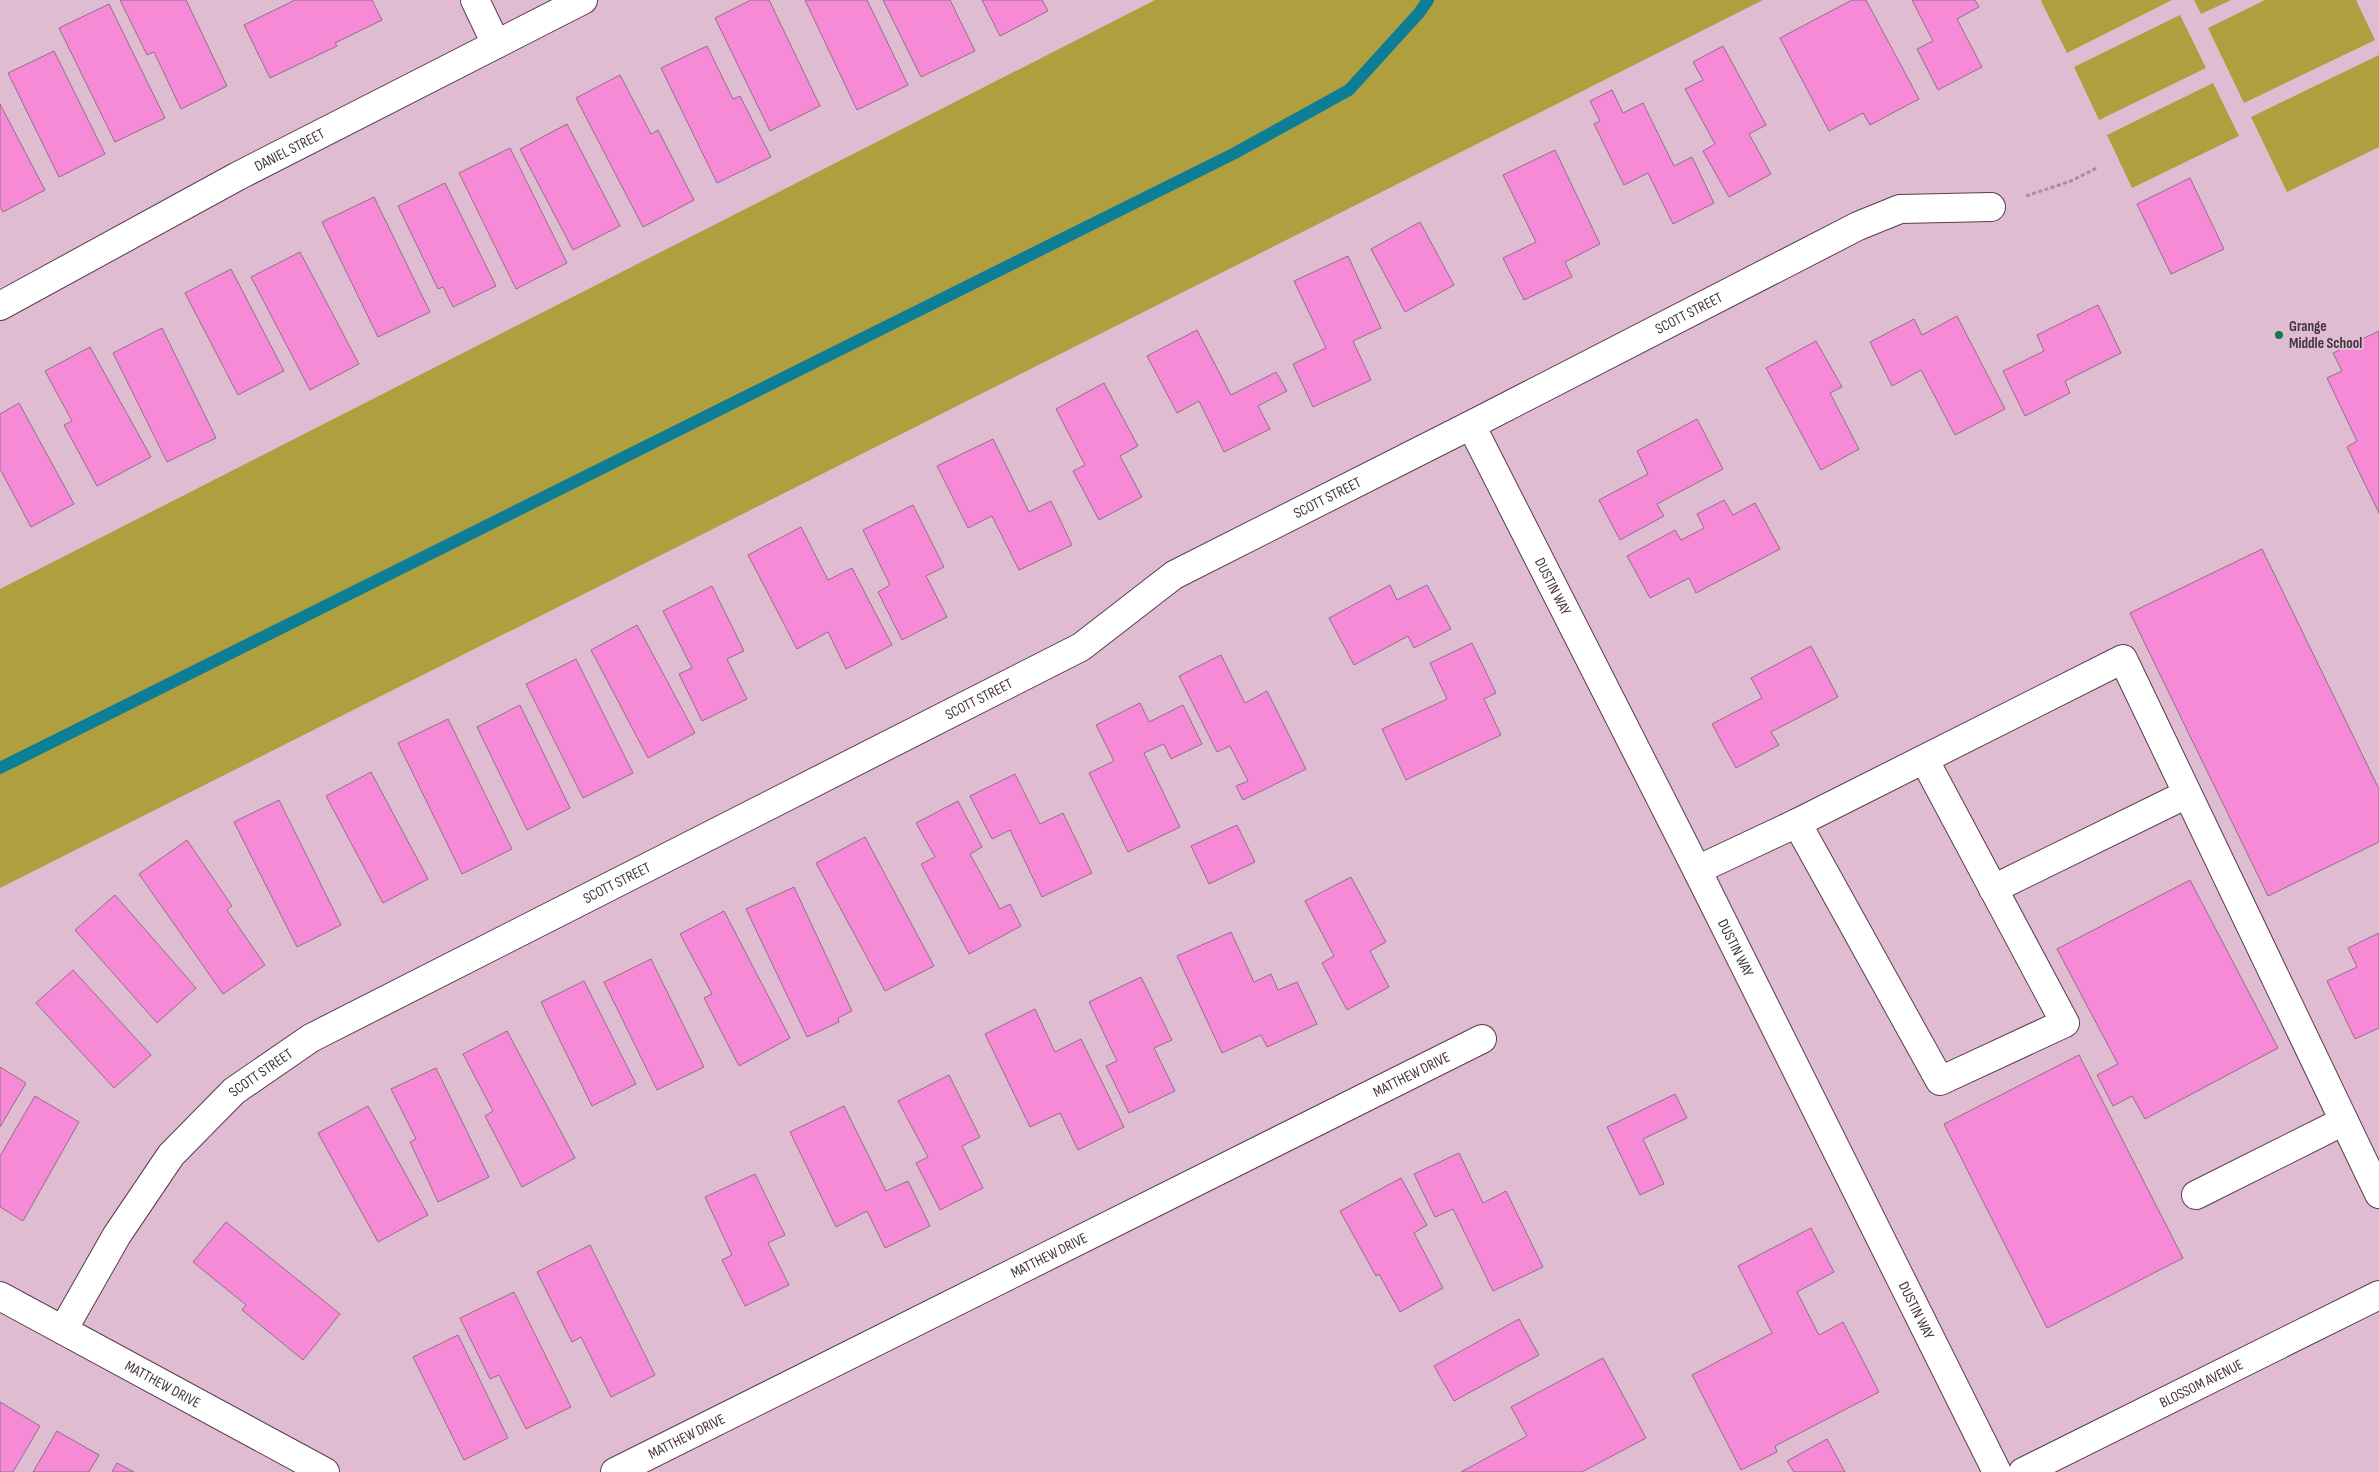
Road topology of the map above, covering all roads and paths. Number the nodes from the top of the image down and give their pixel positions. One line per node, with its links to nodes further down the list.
1 (475, 0): 3 (street)
2 (583, 0): 3 (street, DANIEL STREET)
3 (496, 44): 6 (street, DANIEL STREET)
4 (2097, 168): 5 (path)
5 (1991, 207): 7 (street, SCOTT STREET)
6 (0, 306)
7 (1471, 426): 11 (street, DUSTIN WAY); 19 (street, SCOTT STREET)
8 (1924, 759): 9 (street); 10 (street); 12 (street)
9 (2187, 794): 12 (street); 14 (street)
10 (1798, 823): 11 (street); 12 (street)
11 (1698, 870): 22 (street, DUSTIN WAY)
12 (1993, 889)
13 (1482, 1039): 21 (street, MATTHEW DRIVE)
14 (2344, 1121): 15 (street); 16 (street)
15 (2379, 1194)
16 (2196, 1195)
17 (2379, 1295): 23 (street, BLOSSOM AVENUE)
18 (0, 1296): 19 (street, MATTHEW DRIVE)
19 (63, 1330): 20 (street, MATTHEW DRIVE)
20 (324, 1472)
21 (616, 1472)
22 (1997, 1472)
23 (2023, 1472)

